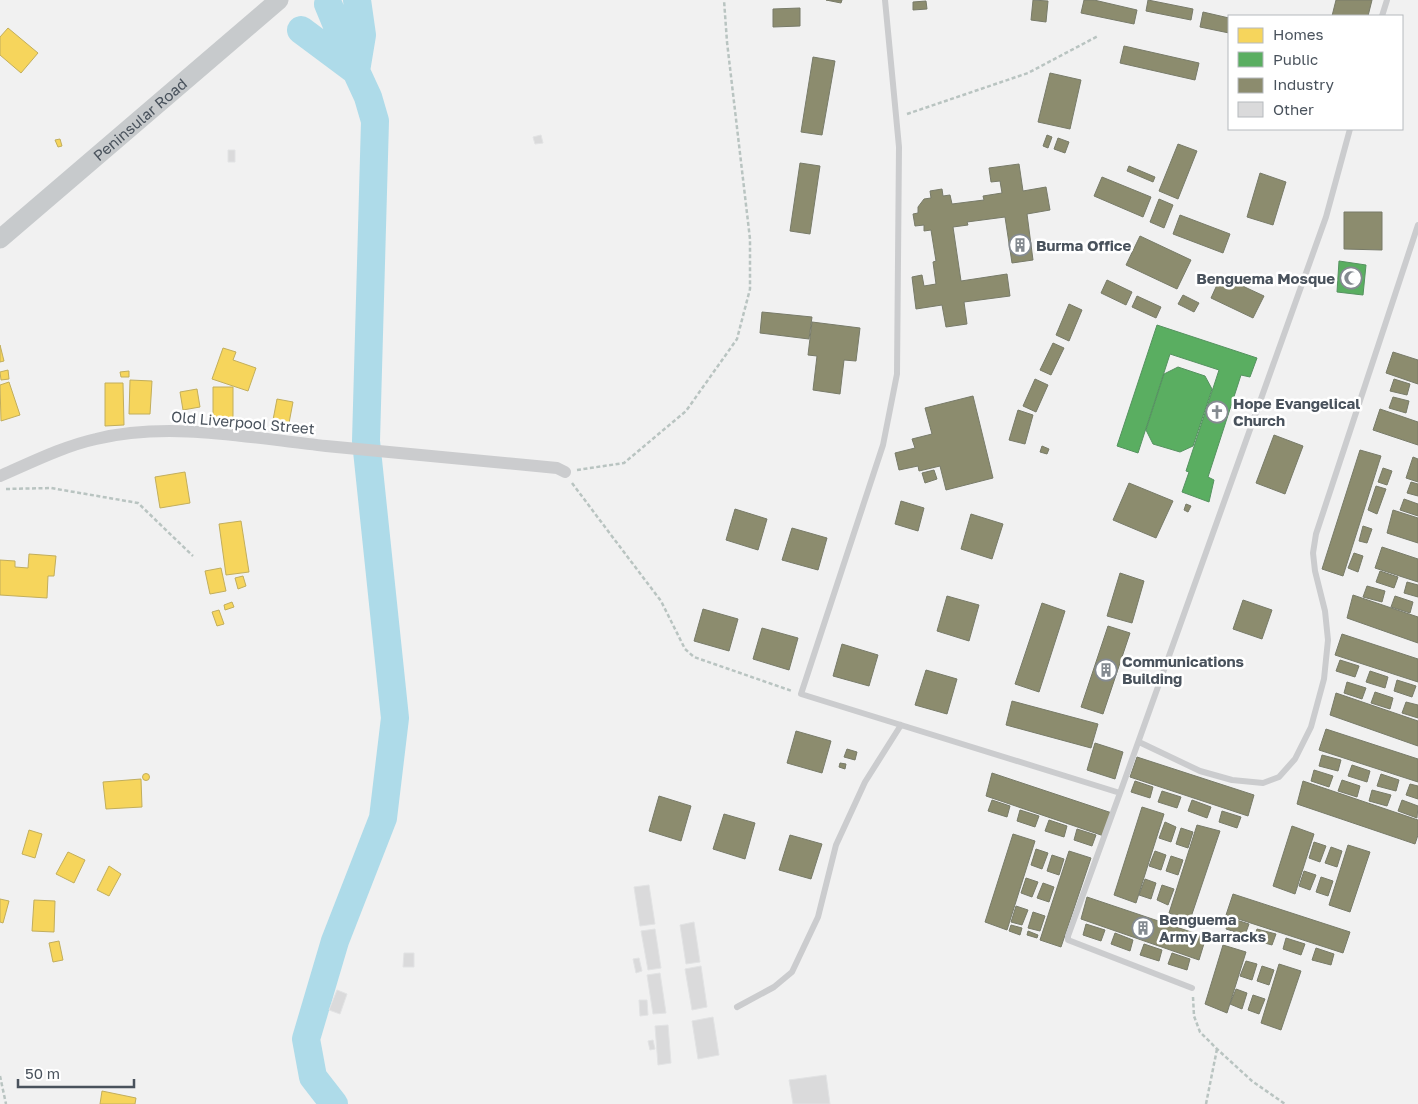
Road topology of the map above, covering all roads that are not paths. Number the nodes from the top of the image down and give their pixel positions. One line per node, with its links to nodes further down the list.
1 (279, 0): 7 (main road, Peninsular Road)
2 (885, 0): 10 (lane)
3 (1387, 0): 4 (lane)
4 (1382, 15)
5 (1350, 130): 11 (lane)
6 (1418, 225): 11 (lane)
7 (0, 239)
8 (565, 472): 9 (street, Old Liverpool Street)
9 (0, 476)
10 (901, 725): 12 (lane); 14 (lane)
11 (1139, 742): 12 (lane)
12 (1120, 792): 13 (lane)
13 (1192, 988)
14 (737, 1007)

